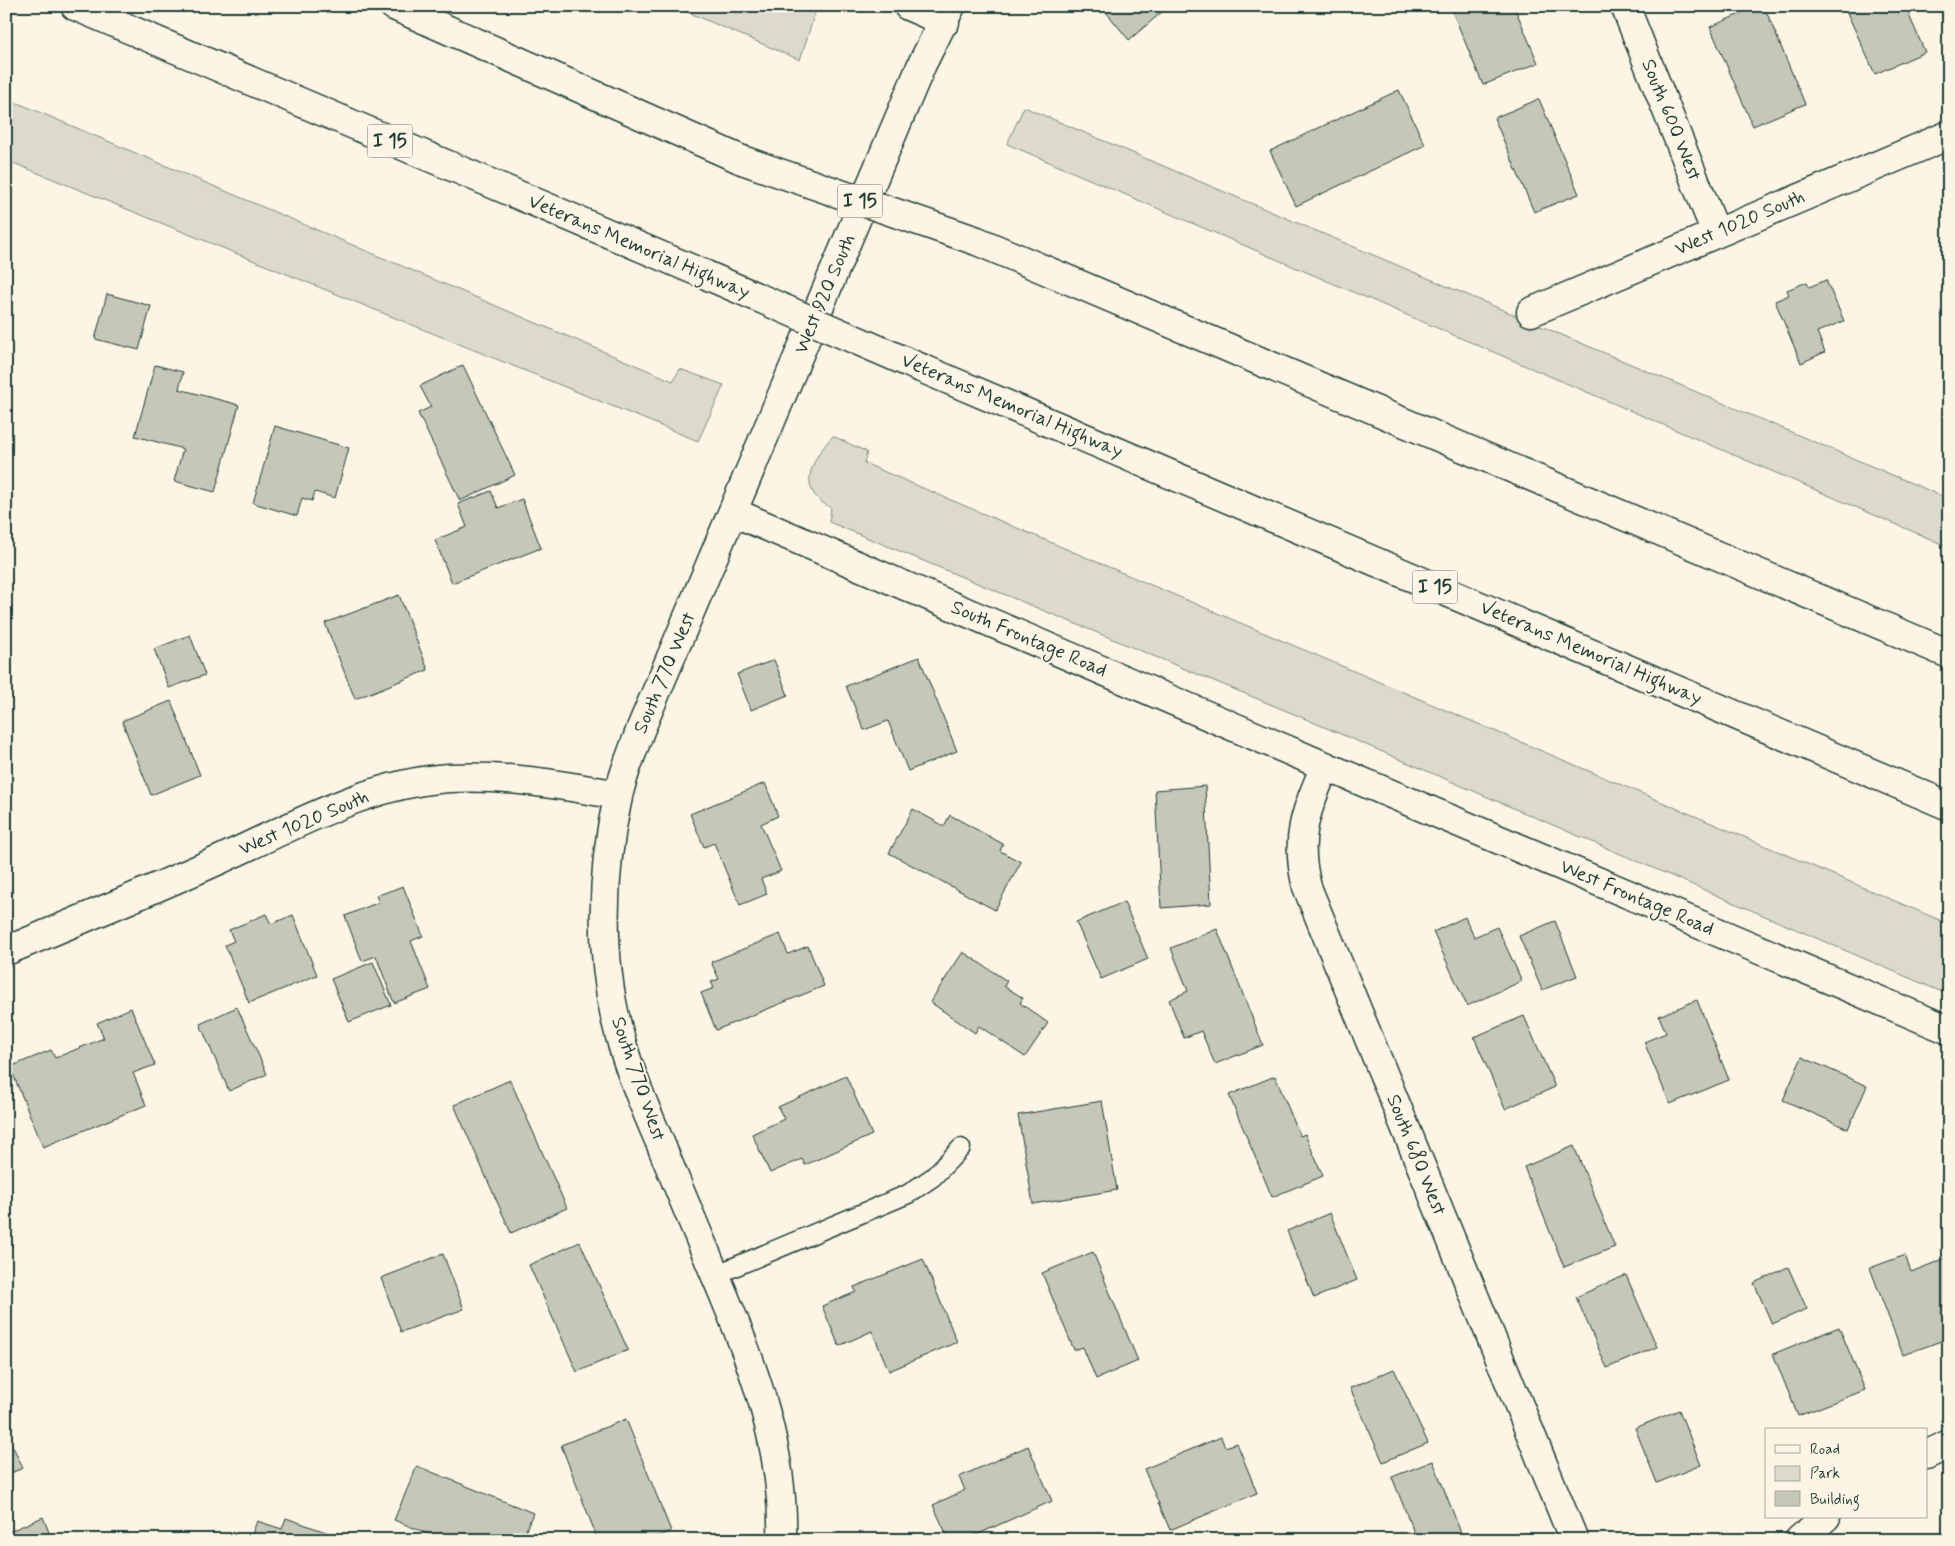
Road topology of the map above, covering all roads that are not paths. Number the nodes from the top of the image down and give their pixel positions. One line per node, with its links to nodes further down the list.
1 (75, 6): 14 (main road, Veterans Memorial Highway / I 15, bridge)
2 (394, 6): 11 (main road, I 15, bridge)
3 (908, 6): 5 (main road)
4 (1625, 6): 7 (main road, South 600 West)
5 (948, 14): 9 (main road, West 920 South)
6 (1949, 135): 7 (main road, West 1020 South)
7 (1716, 233): 8 (main road, West 1020 South)
8 (1531, 312)
9 (784, 390): 10 (main road, South 770 West)
10 (733, 512): 12 (main road, South Frontage Road); 13 (main road, South 770 West)
11 (1949, 654)
12 (1325, 766): 16 (main road, West Frontage Road); 23 (main road, South 680 West)
13 (618, 795): 15 (main road, West 1020 South); 18 (main road, South 770 West)
14 (1949, 806)
15 (6, 951)
16 (1949, 1030)
17 (961, 1148): 18 (lane)
18 (715, 1275): 22 (main road, South 770 West)
19 (1949, 1444): 20 (main road)
20 (1928, 1454)
21 (1825, 1518): 24 (main road)
22 (782, 1540)
23 (1574, 1540)
24 (1799, 1540)

